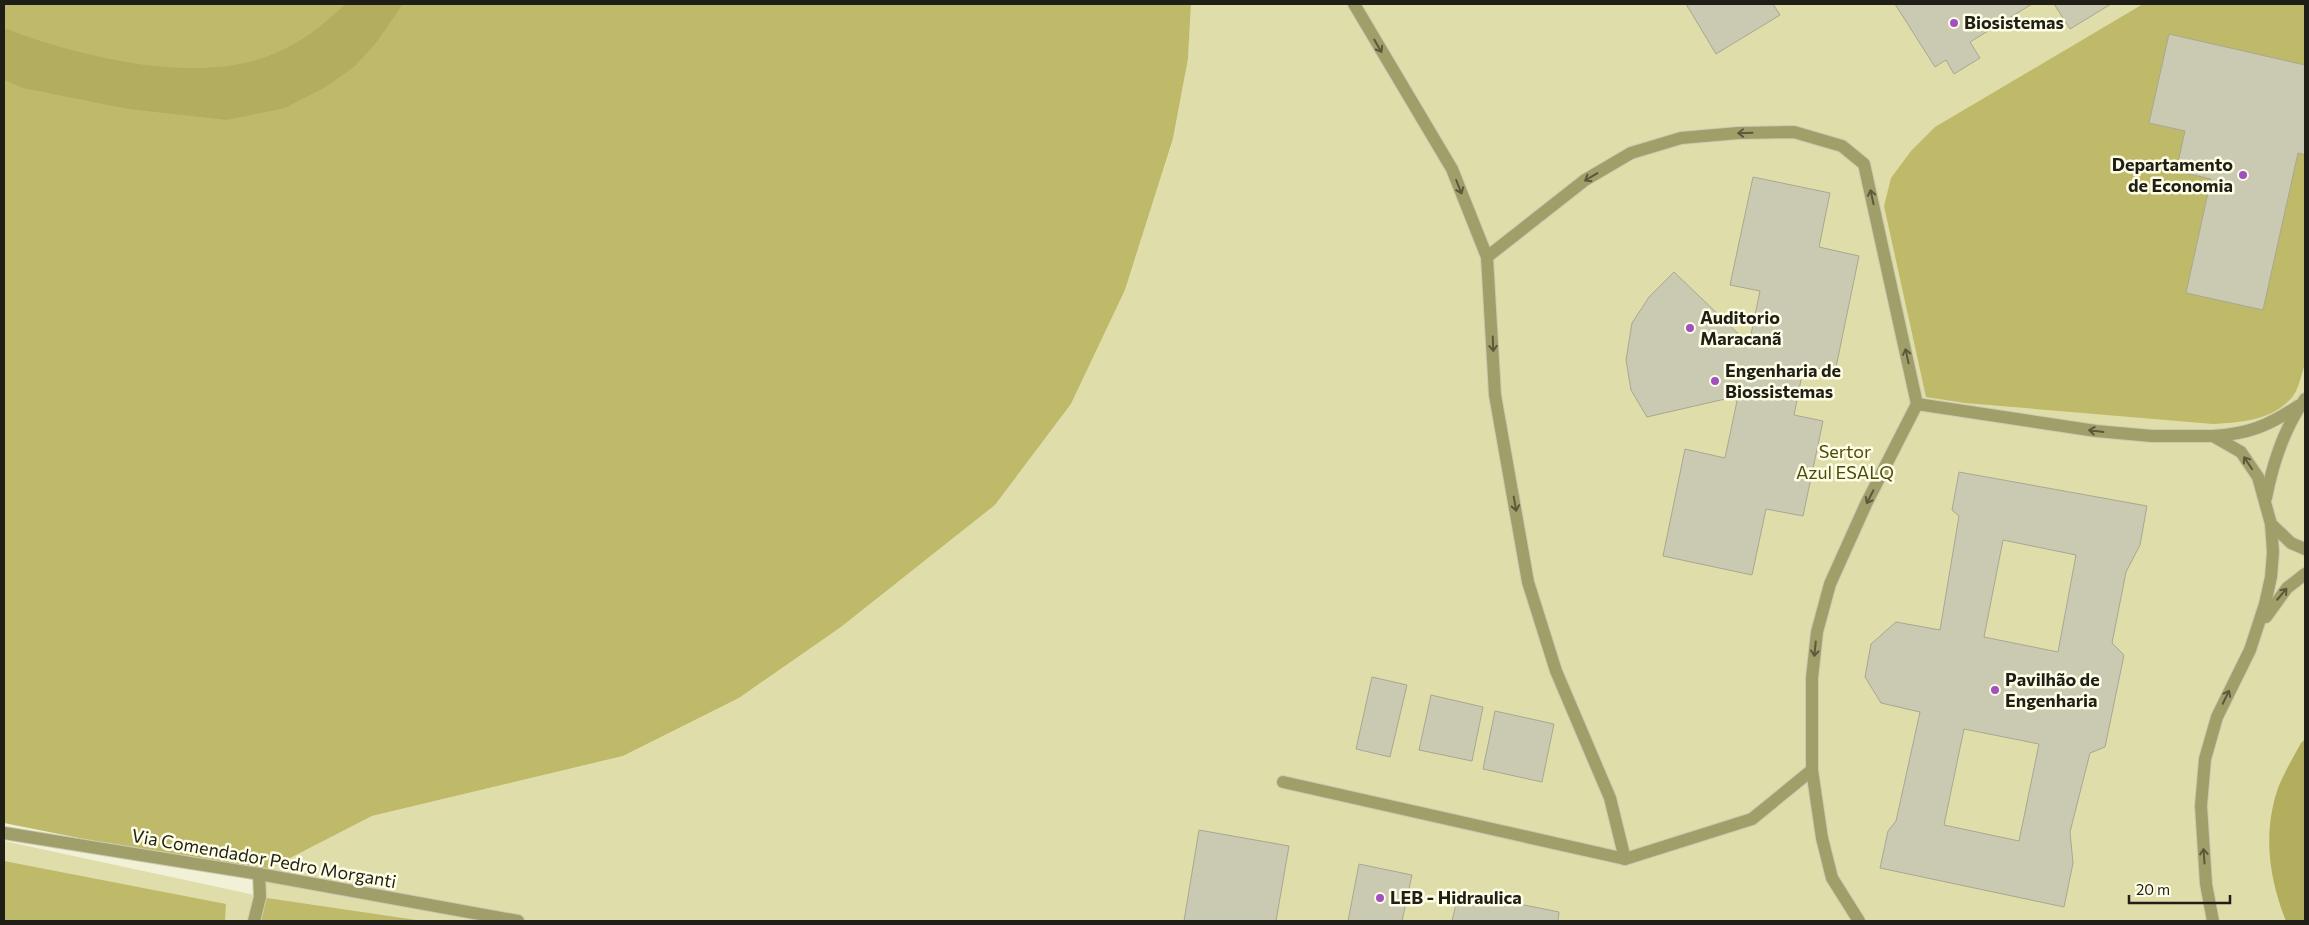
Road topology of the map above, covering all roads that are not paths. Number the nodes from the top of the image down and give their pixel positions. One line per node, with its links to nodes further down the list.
1 (1354, 4): 2 (street, one-way to 2)
2 (1486, 257): 4 (street, one-way to 2); 14 (street, one-way to 14)
3 (2304, 401): 5 (street); 6 (street)
4 (1917, 404): 5 (street, one-way to 4); 11 (street, one-way to 11)
5 (2213, 436): 6 (street, one-way to 5)
6 (2265, 501): 7 (street)
7 (2271, 524): 8 (street); 10 (street)
8 (2305, 548)
9 (2305, 574): 10 (street, one-way to 9)
10 (2250, 650): 19 (street, one-way to 10)
11 (1812, 770): 14 (street); 18 (street)
12 (1282, 782): 14 (street)
13 (4, 833): 15 (street, Via Comendador Pedro Morganti)
14 (1625, 859)
15 (259, 874): 16 (street); 17 (street, Via Comendador Pedro Morganti)
16 (254, 921)
17 (518, 921)
18 (1859, 921)
19 (2213, 921)

